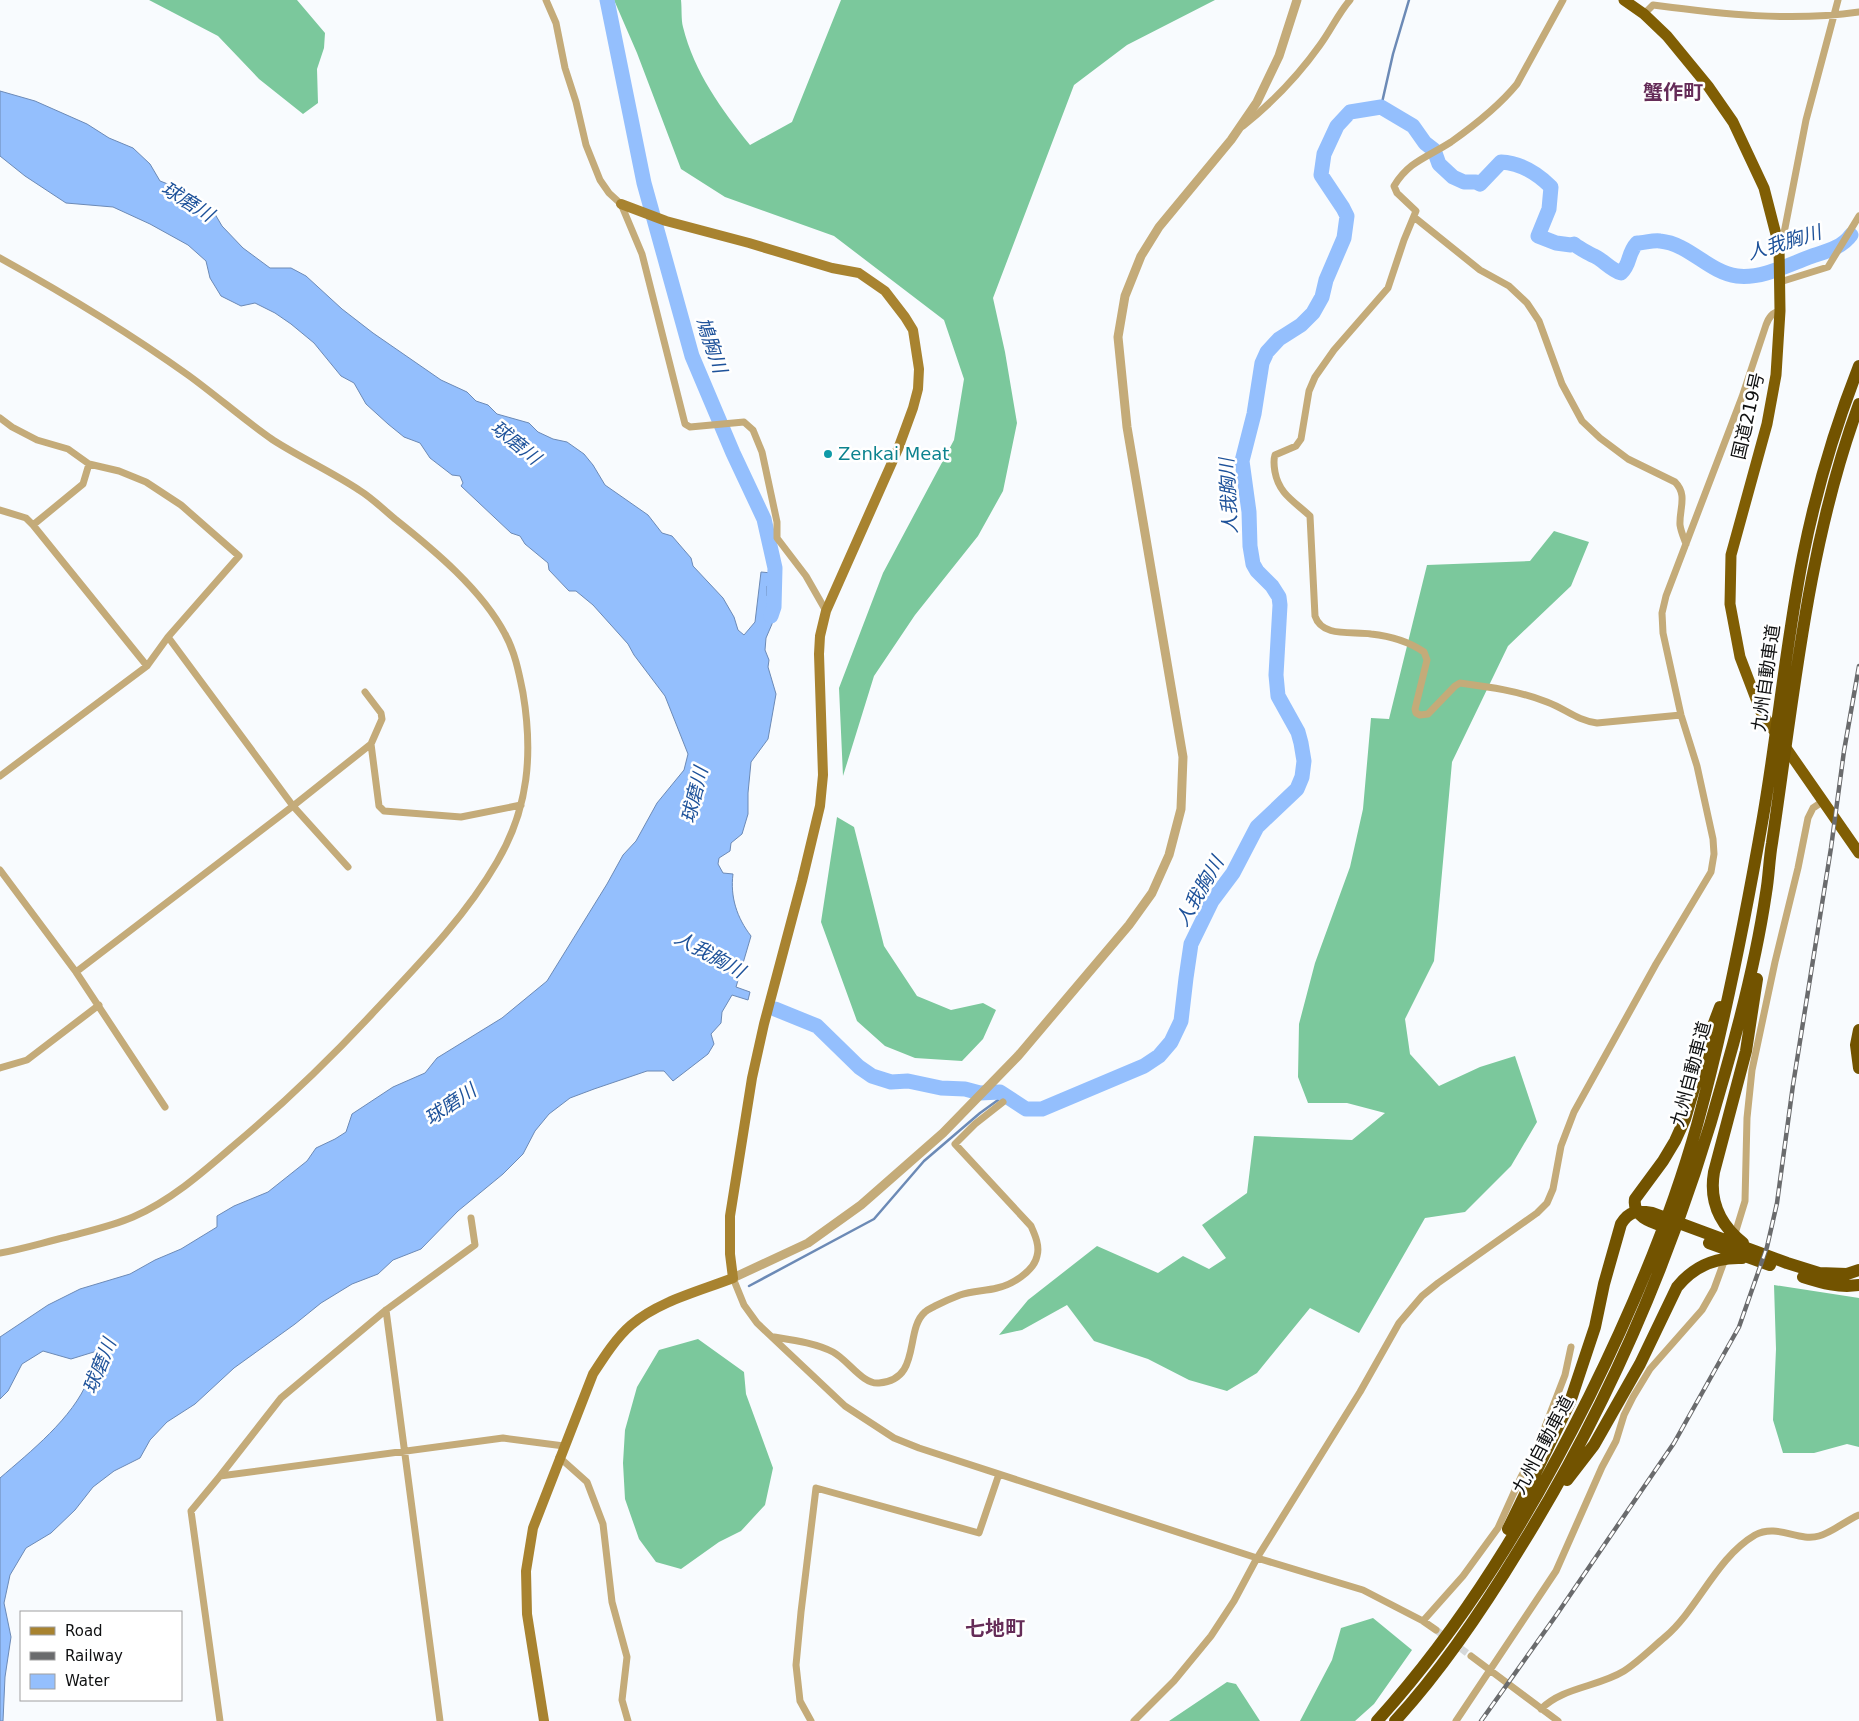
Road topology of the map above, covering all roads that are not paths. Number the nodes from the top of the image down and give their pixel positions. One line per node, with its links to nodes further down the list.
1 (546, 0): 11 (street)
2 (1297, 0): 10 (street)
3 (1350, 0): 10 (street)
4 (1563, 0): 13 (street)
5 (1624, 0): 8 (highway, 国道219号)
6 (1838, 0): 9 (street)
7 (1859, 12): 9 (street)
8 (1644, 14): 9 (street); 14 (highway, 国道219号)
9 (1832, 16): 14 (street)
10 (1239, 129): 54 (street)
11 (621, 204): 25 (street); 25 (main road)
12 (1859, 216): 16 (street)
13 (1414, 217): 24 (street); 29 (street)
14 (1779, 246): 16 (highway, 国道219号)
15 (0, 258): 33 (street)
16 (1780, 282): 17 (highway, 国道219号)
17 (1780, 311): 24 (street); 34 (highway, 国道219号)
18 (1859, 366): 39 (highway, 九州自動車道)
19 (1859, 404): 38 (highway, 九州自動車道)
20 (0, 418): 21 (street)
21 (89, 464): 23 (street); 26 (street)
22 (0, 510): 23 (street)
23 (33, 525): 27 (street)
24 (1686, 544): 29 (street)
25 (826, 611): 54 (main road)
26 (168, 638): 27 (street); 32 (street)
27 (147, 666): 31 (street)
28 (365, 692): 30 (street)
29 (1681, 715): 66 (street)
30 (371, 744): 32 (street); 33 (street)
31 (0, 776)
32 (293, 806): 36 (street); 40 (street)
33 (521, 806): 50 (street)
34 (1826, 806): 35 (highway, 国道219号); 71 (street)
35 (1859, 853)
36 (348, 867)
37 (0, 870): 40 (street)
38 (1767, 892): 49 (highway); 64 (highway, 九州自動車道)
39 (1736, 964): 47 (highway); 67 (highway, 九州自動車道)
40 (76, 972): 41 (street)
41 (99, 1005): 43 (street); 46 (street)
42 (1859, 1030): 44 (highway)
43 (0, 1068)
44 (1859, 1068)
45 (1003, 1102): 57 (street)
46 (164, 1107)
47 (1635, 1210): 49 (highway); 67 (highway)
48 (471, 1218): 56 (street)
49 (1723, 1238): 51 (highway); 51 (highway)
50 (0, 1253)
51 (1750, 1253): 52 (highway); 64 (highway)
52 (1785, 1267): 53 (highway); 55 (highway)
53 (1859, 1270)
54 (733, 1278): 57 (street); 59 (main road)
55 (1859, 1285)
56 (386, 1310): 60 (street); 63 (street)
57 (773, 1336): 62 (street)
58 (1571, 1347): 68 (street)
59 (564, 1446): 60 (street); 61 (main road)
60 (405, 1451): 63 (street); 75 (street)
61 (559, 1457): 76 (main road); 77 (street)
62 (999, 1474): 66 (street); 78 (street)
63 (220, 1476): 74 (street)
64 (1544, 1509): 81 (highway, 九州自動車道)
65 (1859, 1515): 72 (street)
66 (1257, 1558): 68 (street); 79 (street)
67 (1472, 1600): 80 (highway, 九州自動車道)
68 (1424, 1621): 69 (street)
69 (1436, 1630)
70 (1471, 1656): 71 (street)
71 (1489, 1669): 72 (street); 82 (street)
72 (1542, 1709): 73 (street)
73 (1553, 1720)
74 (220, 1721)
75 (440, 1721)
76 (544, 1721)
77 (628, 1721)
78 (811, 1721)
79 (1134, 1721)
80 (1377, 1721)
81 (1395, 1721)
82 (1456, 1721)

